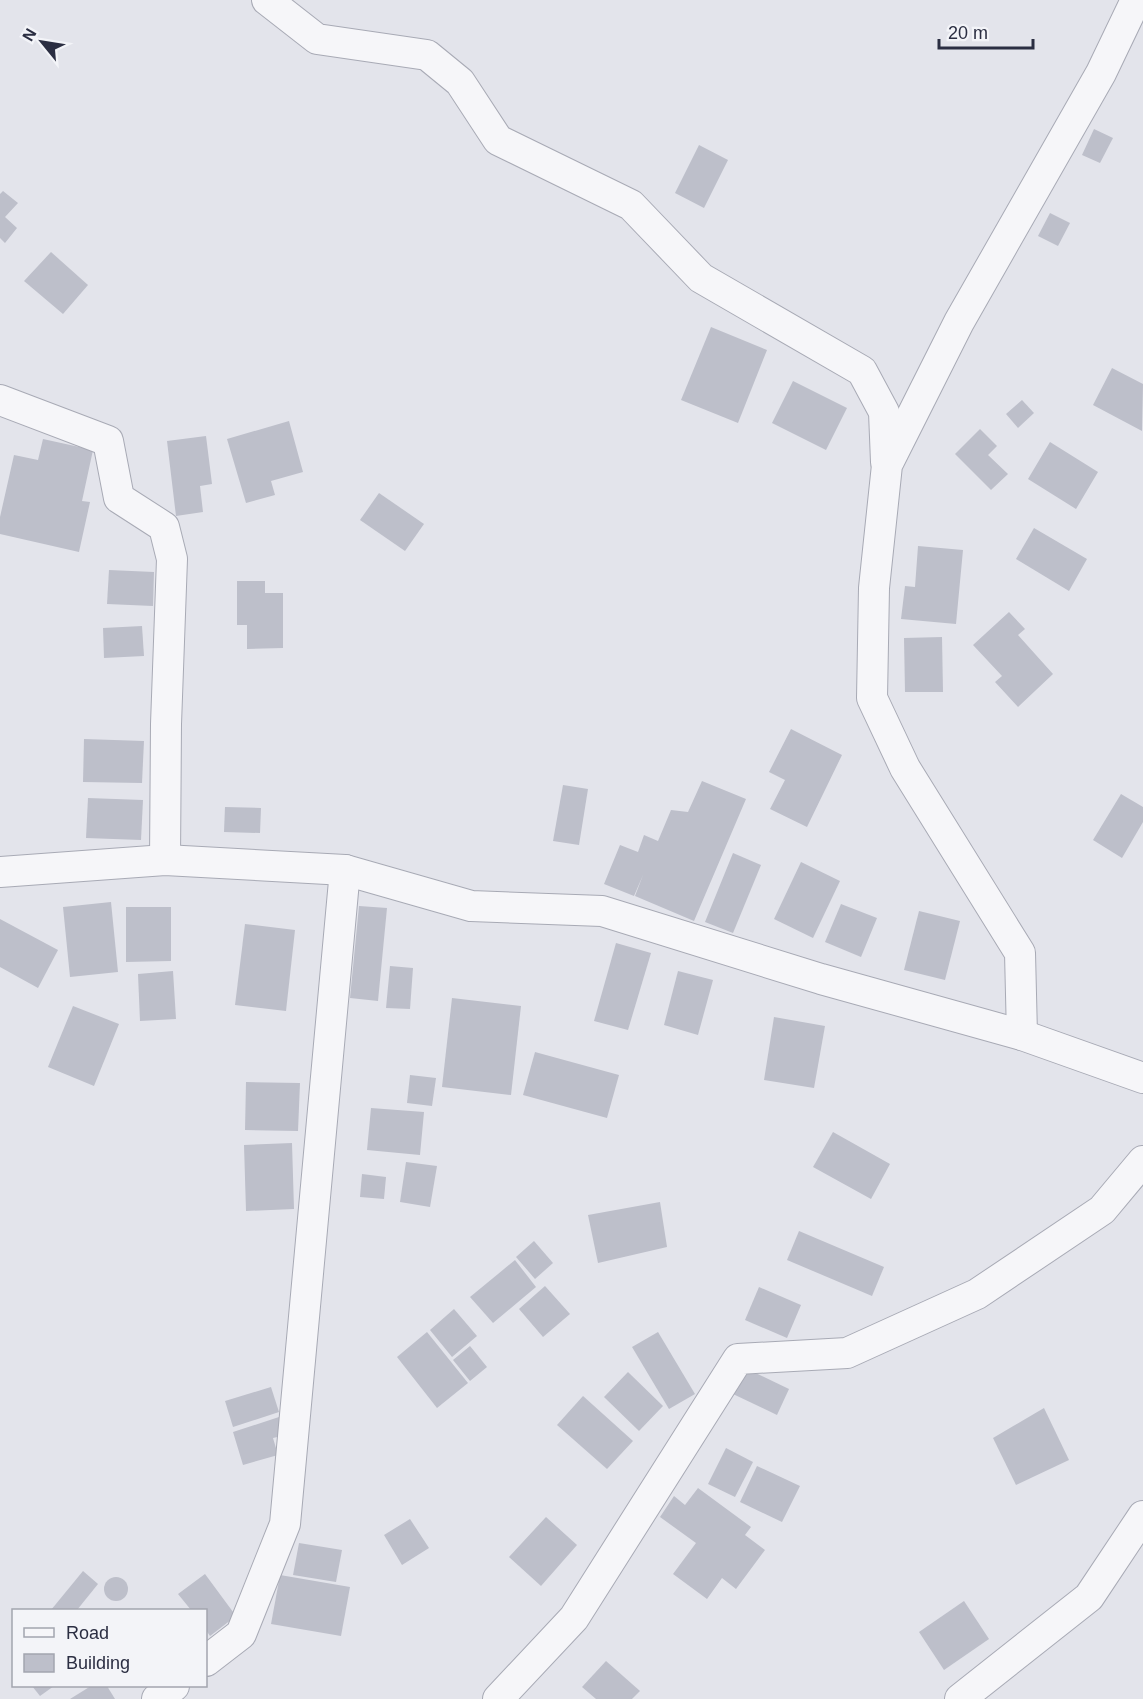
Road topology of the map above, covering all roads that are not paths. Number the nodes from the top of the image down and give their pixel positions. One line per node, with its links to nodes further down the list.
1 (267, 0): 4 (street)
2 (1136, 0): 4 (street)
3 (0, 400): 5 (street)
4 (886, 465): 8 (street)
5 (165, 860): 6 (street); 7 (street)
6 (345, 870): 8 (street); 12 (street)
7 (0, 872)
8 (1022, 1035): 9 (street)
9 (1143, 1078)
10 (1143, 1161): 15 (street)
11 (1143, 1516): 16 (street)
12 (207, 1660)
13 (173, 1687): 14 (street)
14 (157, 1699)
15 (498, 1699)
16 (960, 1699)

